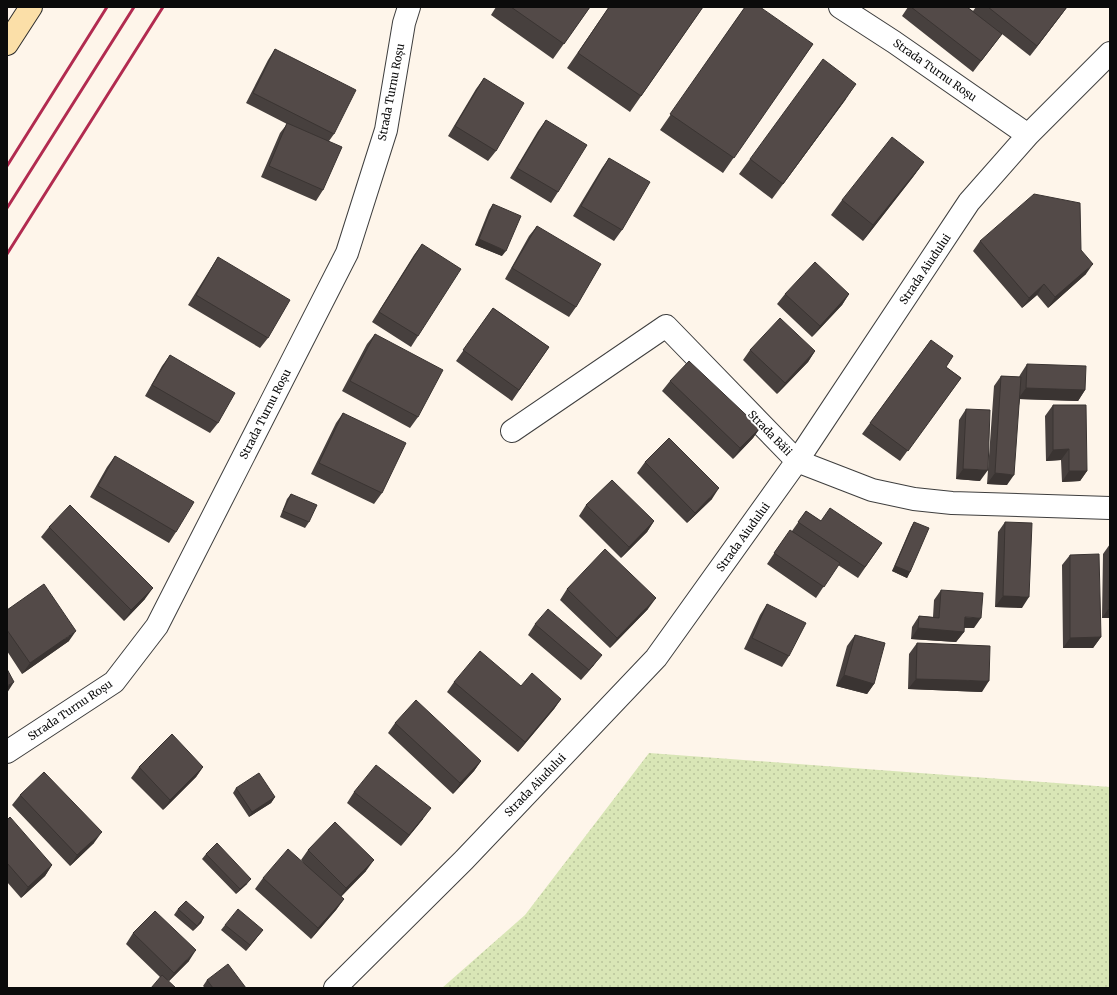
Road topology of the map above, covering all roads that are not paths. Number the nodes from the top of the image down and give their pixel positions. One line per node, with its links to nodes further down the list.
1 (31, 7): 4 (main road)
2 (409, 7): 10 (street, Strada Turnu Roșu)
3 (840, 7): 6 (street, Strada Turnu Roșu)
4 (7, 44)
5 (1110, 53): 6 (street, Strada Aiudului)
6 (1028, 135): 8 (street, Strada Aiudului)
7 (512, 431): 8 (street, Strada Băii)
8 (797, 461): 9 (street, Strada Băii); 11 (street, Strada Aiudului)
9 (1110, 508)
10 (7, 752)
11 (335, 988)

